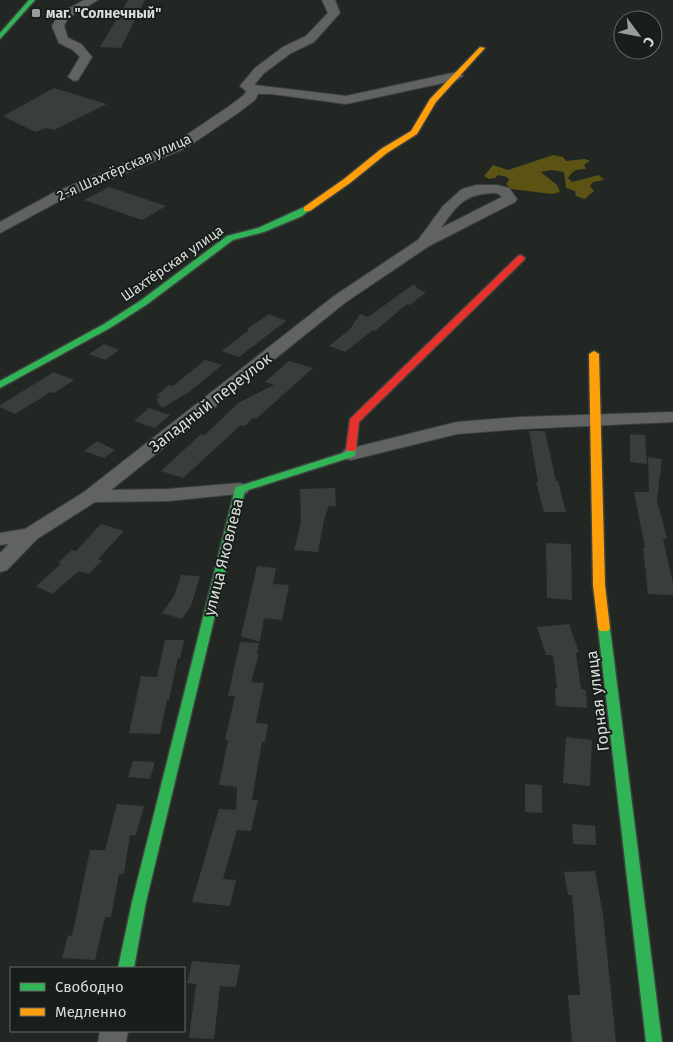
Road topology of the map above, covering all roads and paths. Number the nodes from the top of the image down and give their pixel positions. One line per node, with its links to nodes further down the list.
1 (32, 0): 4 (street)
2 (92, 0): 7 (street)
3 (329, 1): 8 (street)
4 (0, 37)
5 (482, 48): 6 (street, Шахтёрская улица)
6 (457, 76): 8 (street); 13 (street, Шахтёрская улица)
7 (74, 77)
8 (253, 90): 9 (street, 2-я Шахтёрская улица)
9 (0, 228)
10 (424, 243): 10 (street, Западный переулок); 18 (street, Западный переулок)
11 (521, 258): 16 (street)
12 (594, 354): 15 (street, Горная улица)
13 (0, 384)
14 (673, 417): 15 (street)
15 (595, 420): 16 (street); 23 (street, Горная улица)
16 (351, 454): 17 (street, улица Яковлева)
17 (240, 489): 18 (street); 22 (street, улица Яковлева)
18 (91, 496): 19 (street, Западный переулок)
19 (30, 535): 20 (street); 21 (street, Западный переулок)
20 (0, 539)
21 (0, 566)
22 (126, 967)
23 (654, 1042)

